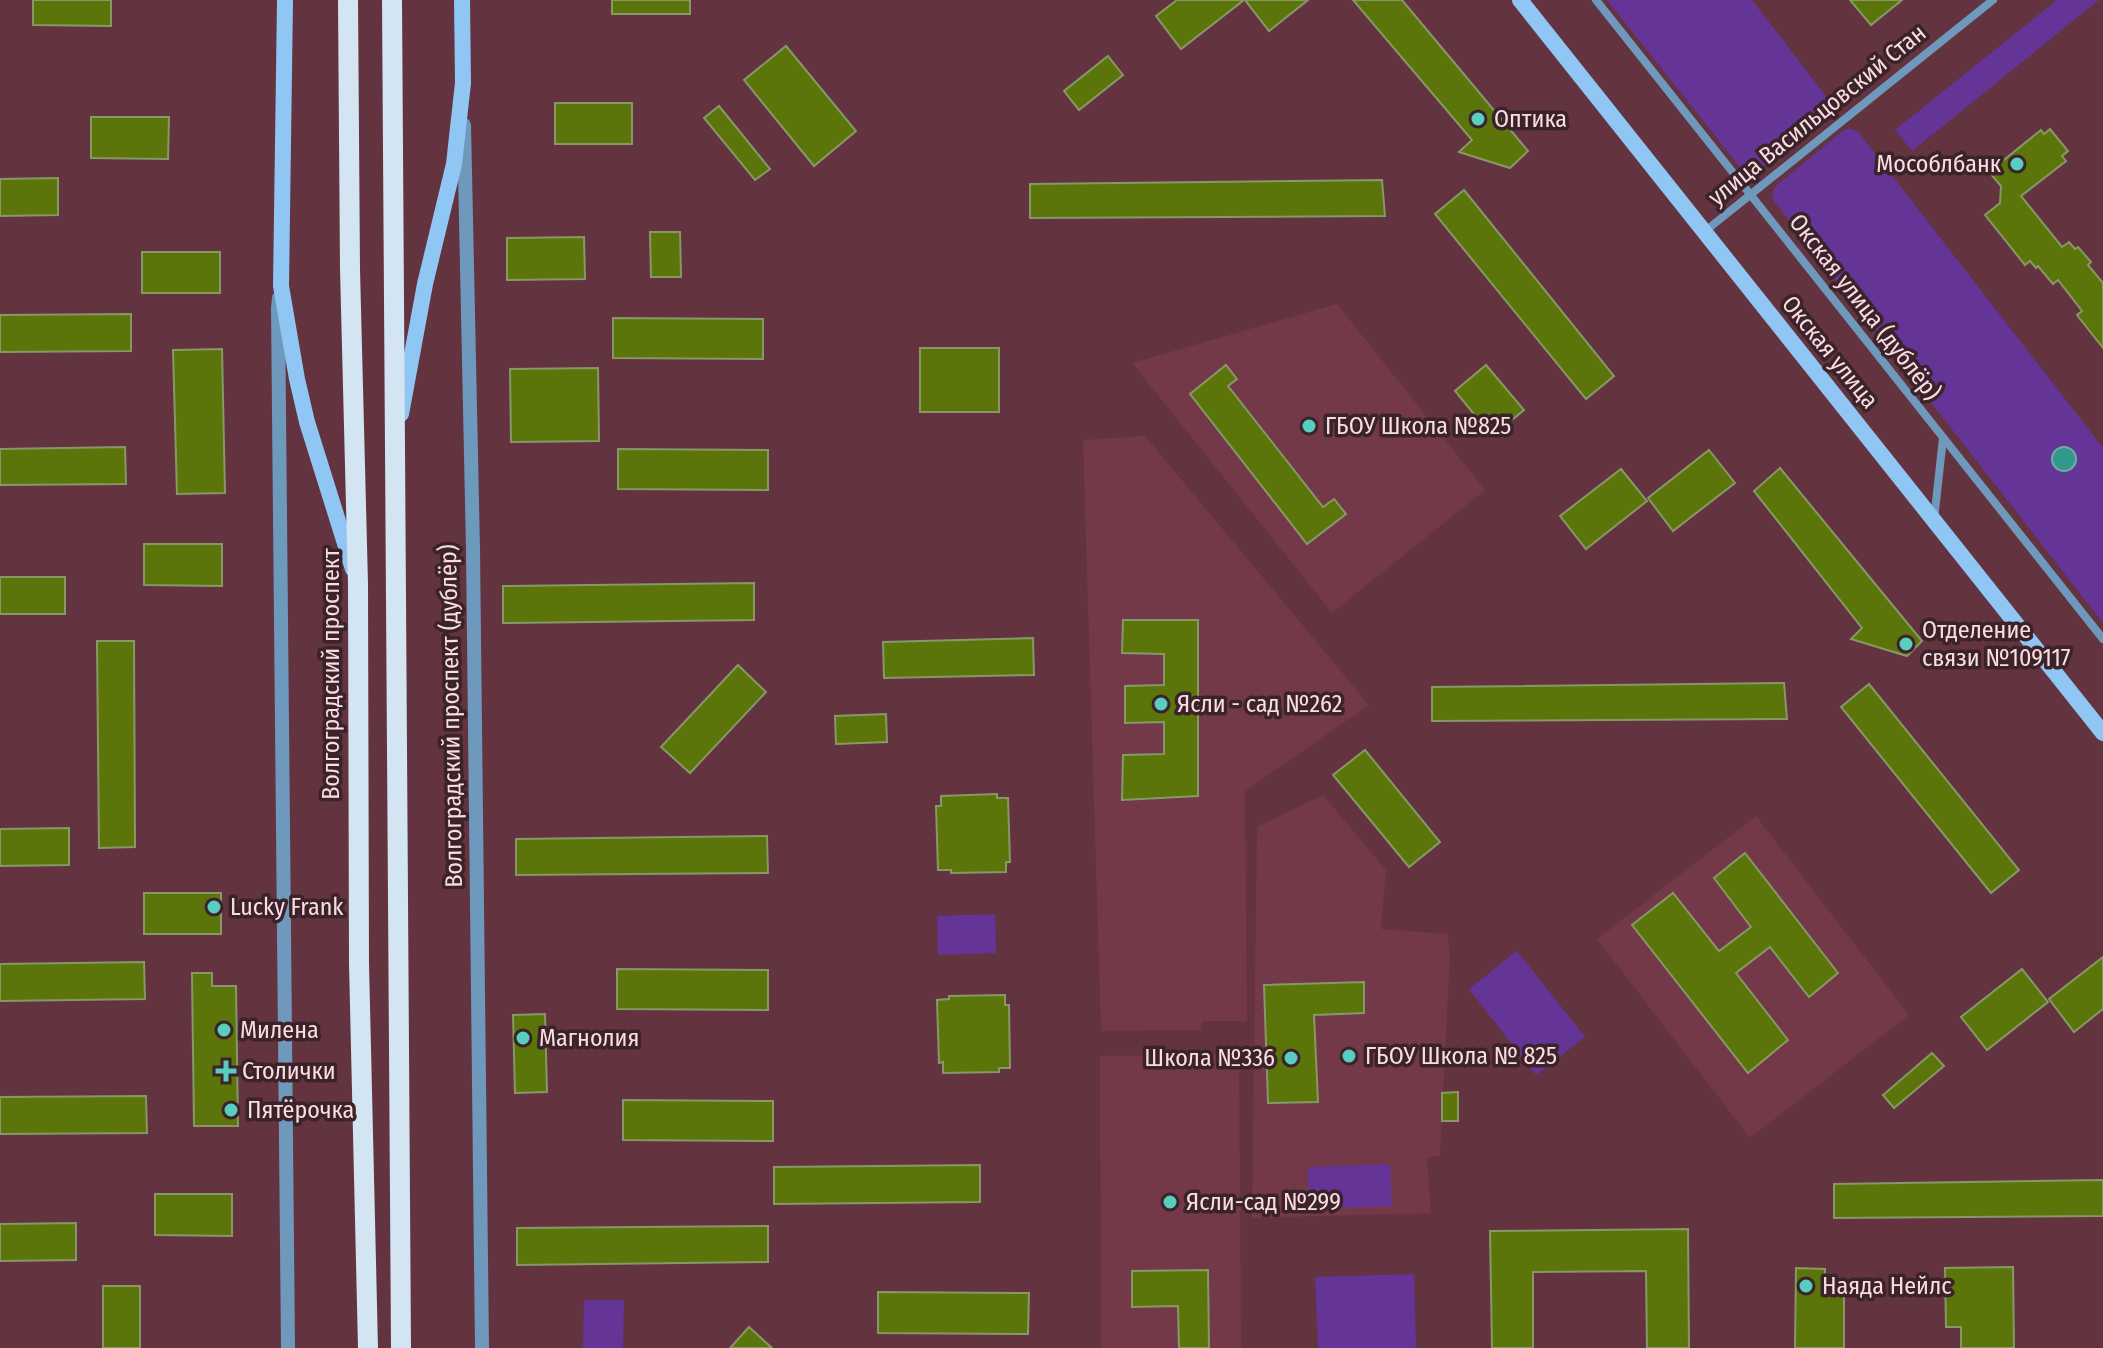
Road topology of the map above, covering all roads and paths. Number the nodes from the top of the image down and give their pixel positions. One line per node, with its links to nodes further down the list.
1 (285, 0): 11 (main road)
2 (348, 0): 15 (main road, Волгоградский проспект)
3 (392, 0): 13 (main road)
4 (462, 0): 8 (main road, Волгоградский проспект (дублёр))
5 (1520, 0): 10 (main road, Окская улица)
6 (1596, 0): 9 (street, Окская улица (дублёр))
7 (1993, 0): 9 (street, улица Васильцовский Стан)
8 (463, 83): 13 (main road, Волгоградский проспект (дублёр)); 21 (street, Волгоградский проспект (дублёр))
9 (1750, 194): 10 (street, улица Васильцовский Стан); 12 (street, Окская улица (дублёр))
10 (1704, 232): 14 (main road, Окская улица)
11 (281, 286): 15 (main road); 18 (street)
12 (1943, 437): 14 (street); 16 (street, Окская улица (дублёр))
13 (395, 447): 20 (main road)
14 (1934, 521): 17 (main road, Окская улица)
15 (358, 584): 19 (main road, Волгоградский проспект)
16 (2103, 639)
17 (2103, 733)
18 (288, 1348)
19 (368, 1348)
20 (401, 1348)
21 (482, 1348)

